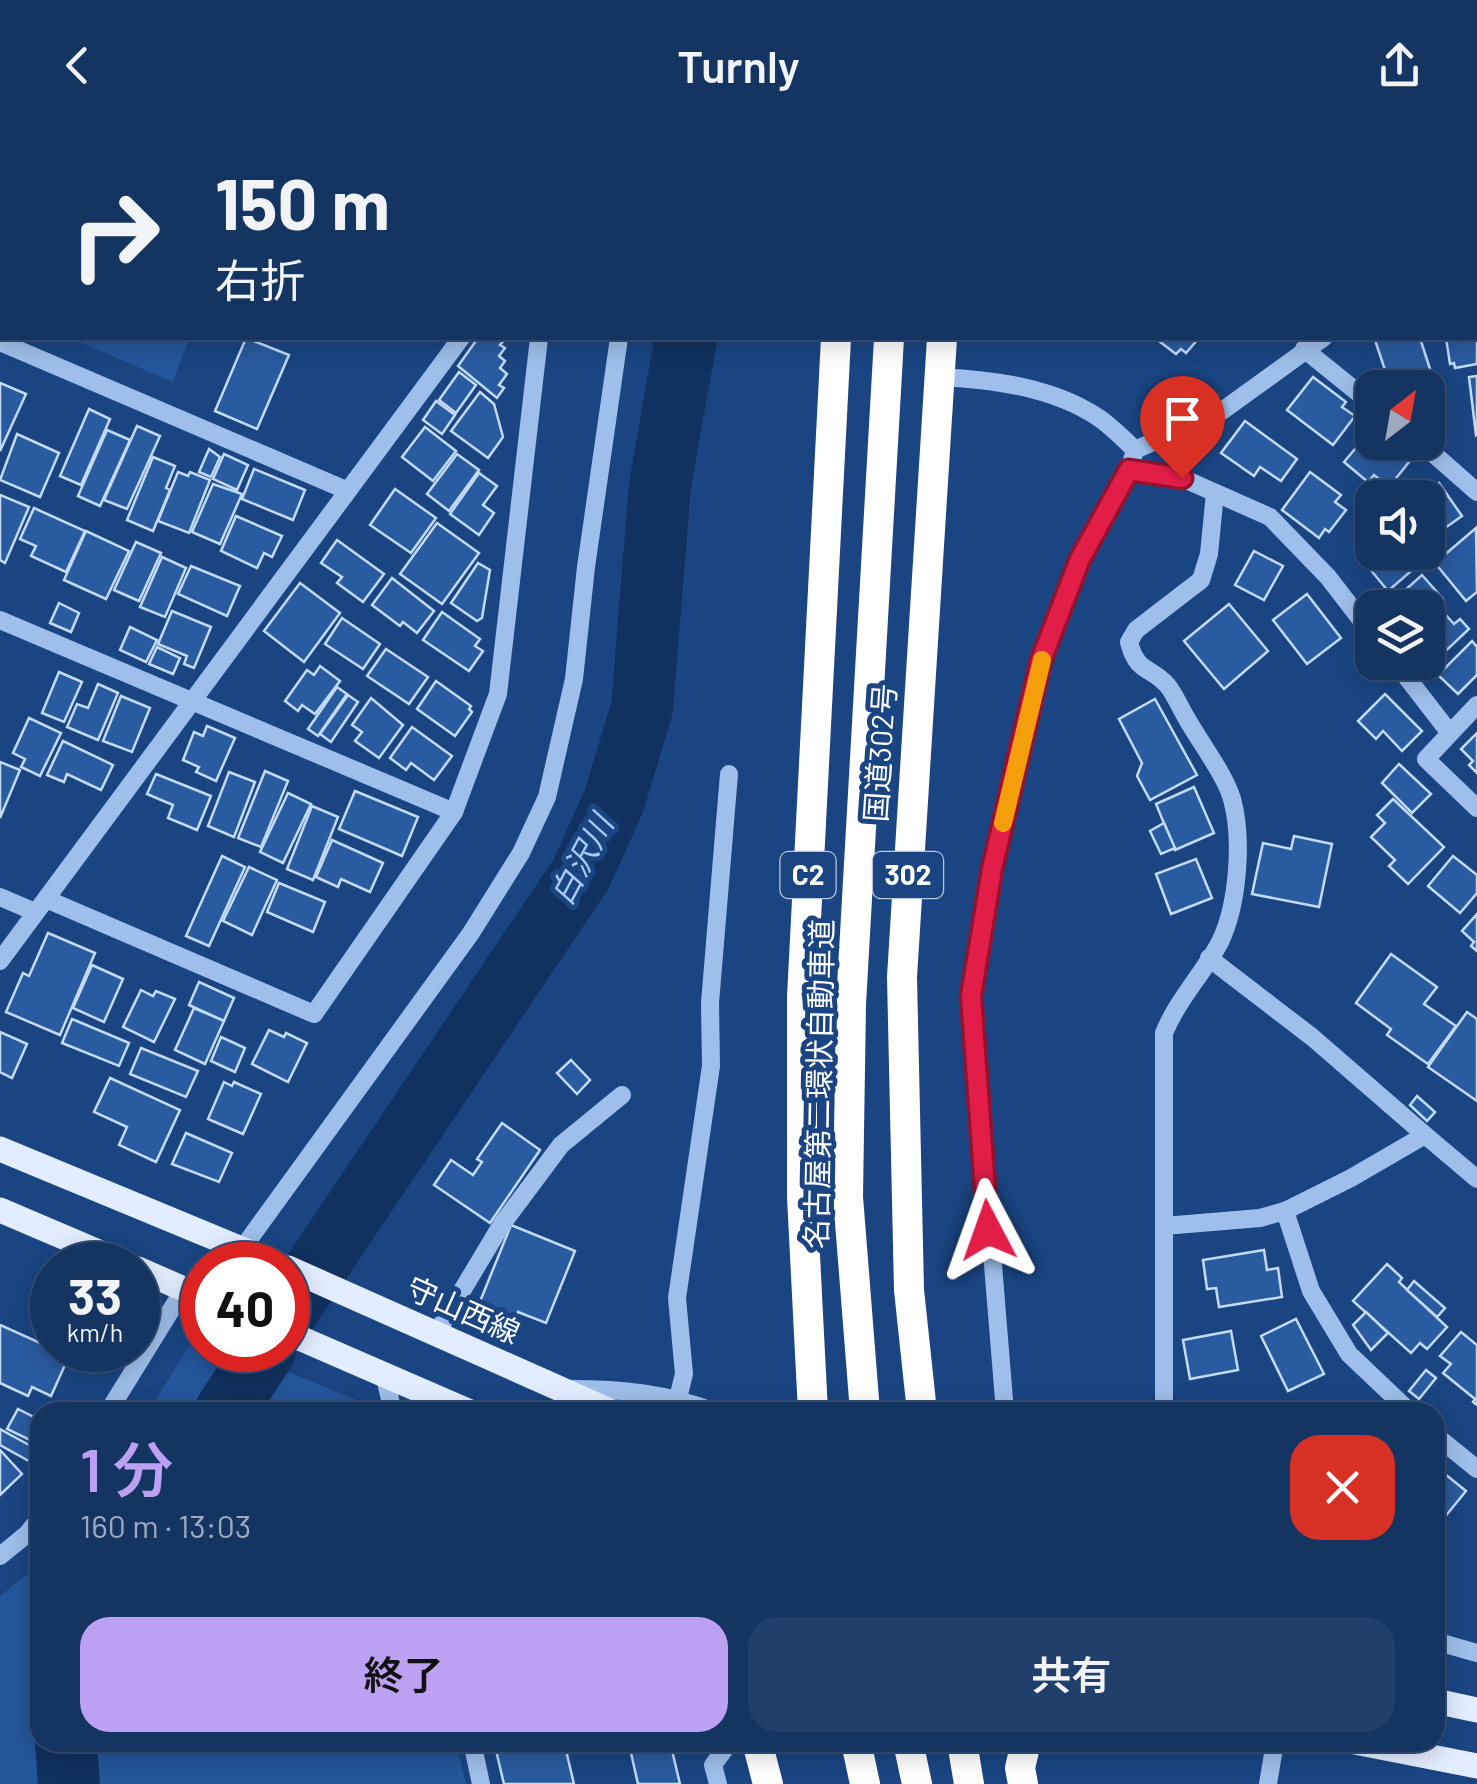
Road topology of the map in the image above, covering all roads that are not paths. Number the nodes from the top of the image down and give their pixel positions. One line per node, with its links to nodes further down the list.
1 (459, 340): 15 (street)
2 (539, 340): 26 (street)
3 (619, 340): 40 (street)
4 (836, 340): 53 (highway, 名古屋第二環状自動車道 / C2)
5 (889, 340): 54 (highway, 名古屋第二環状自動車道 / C2)
6 (942, 340): 10 (highway, 国道302号 / 302)
7 (1319, 340): 9 (street)
8 (0, 342): 15 (street)
9 (1304, 348): 11 (street); 12 (street)
10 (940, 377): 12 (street); 55 (highway, 国道302号 / 302)
11 (1355, 390)
12 (1135, 450): 14 (street)
13 (1441, 460): 16 (street)
14 (1129, 470): 17 (street); 56 (street)
15 (346, 490): 21 (street)
16 (1477, 492)
17 (1215, 493): 18 (street); 29 (street)
18 (1355, 612)
19 (0, 620): 21 (street)
20 (1409, 680): 23 (street)
21 (193, 701): 26 (street); 28 (street)
22 (1477, 705): 23 (street)
23 (1450, 732): 25 (street)
24 (729, 774): 47 (street)
25 (1477, 808)
26 (454, 812): 28 (street)
27 (0, 898): 28 (street)
28 (41, 906): 30 (street)
29 (1209, 958): 32 (street); 37 (street)
30 (0, 961)
31 (622, 1095): 43 (street)
32 (1424, 1135): 34 (street); 36 (street)
33 (0, 1148): 39 (main road)
34 (1477, 1179)
35 (0, 1210): 38 (main road)
36 (1285, 1211): 37 (street); 58 (street)
37 (1164, 1226): 57 (street)
38 (74, 1242)
39 (225, 1242)
40 (247, 1242)
41 (310, 1278): 43 (main road, 守山西線)
42 (180, 1310): 48 (street)
43 (436, 1334): 46 (main road, 守山西線)
44 (310, 1343): 45 (main road)
45 (386, 1378): 49 (street); 50 (main road)
46 (557, 1388): 47 (street); 51 (main road, 守山西線)
47 (678, 1398): 52 (street)
48 (115, 1402)
49 (391, 1402)
50 (445, 1402)
51 (589, 1402)
52 (689, 1402)
53 (812, 1402)
54 (864, 1402)
55 (921, 1402)
56 (1004, 1402)
57 (1164, 1402)
58 (1399, 1402)
59 (1445, 1443): 60 (street)
60 (1477, 1469)
61 (30, 1531): 62 (street)
62 (0, 1556)
63 (1445, 1643): 64 (street)
64 (1477, 1653)
65 (1445, 1703): 66 (main road)
66 (1477, 1710)
67 (474, 1752): 80 (street)
68 (711, 1752): 77 (street)
69 (723, 1752): 77 (street)
70 (760, 1752): 82 (highway)
71 (858, 1752): 83 (highway)
72 (910, 1752): 84 (highway)
73 (964, 1752): 85 (highway)
74 (1024, 1752): 86 (highway)
75 (1274, 1752): 79 (street)
76 (1406, 1752): 78 (main road)
77 (714, 1764): 81 (street)
78 (1477, 1766)
79 (1268, 1780)
80 (482, 1784)
81 (718, 1784)
82 (768, 1784)
83 (864, 1784)
84 (916, 1784)
85 (969, 1784)
86 (1023, 1784)

